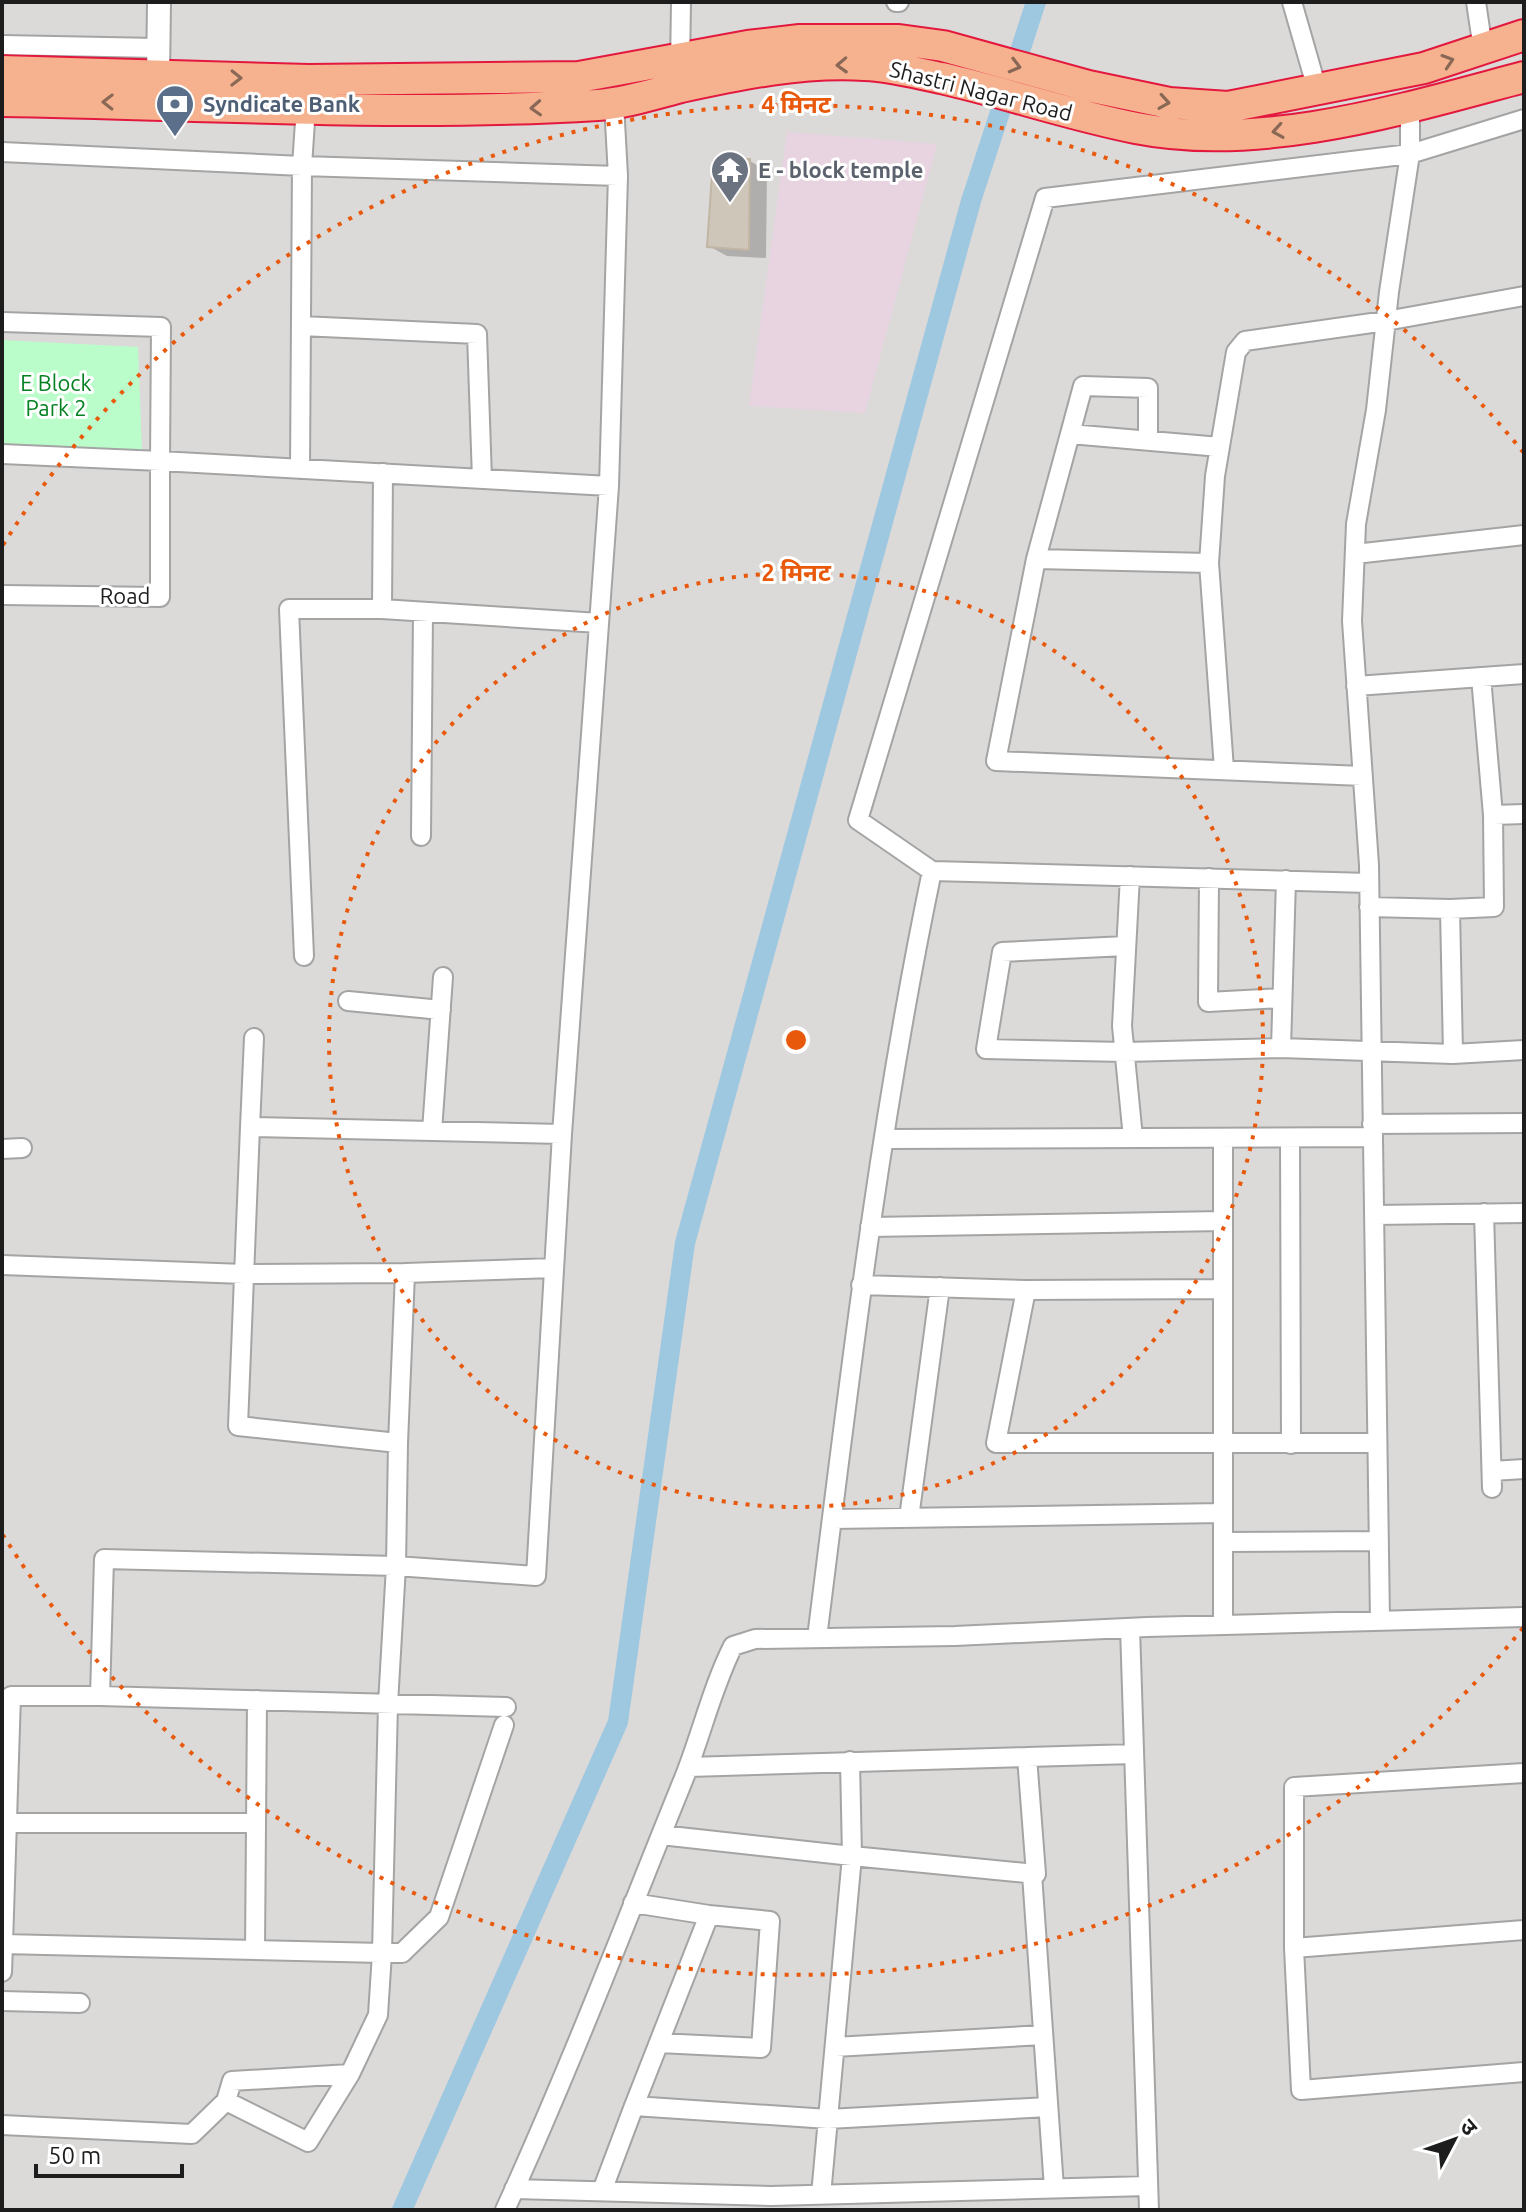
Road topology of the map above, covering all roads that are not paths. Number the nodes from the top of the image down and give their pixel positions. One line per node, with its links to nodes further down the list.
1 (159, 2): 13 (street)
2 (681, 2): 12 (street)
3 (1292, 2): 15 (street)
4 (1476, 2): 7 (street)
5 (1524, 19): 7 (street)
6 (1524, 35): 7 (highway)
7 (1482, 42): 11 (highway, one-way to 7)
8 (2, 45): 13 (street)
9 (2, 71): 13 (highway)
10 (610, 72): 12 (highway); 13 (highway, one-way to 10); 17 (highway)
11 (1403, 72): 15 (highway); 19 (highway)
12 (680, 74): 15 (highway, one-way to 15); 17 (highway, Shastri Nagar Road); 21 (highway, Shastri Nagar Road, one-way to 12)
13 (158, 76): 16 (highway, Shastri Nagar Road, one-way to 16); 18 (highway, Shastri Nagar Road)
14 (1524, 77): 19 (highway, Shastri Nagar Road)
15 (1317, 89): 21 (highway)
16 (2, 101)
17 (614, 104): 18 (highway, Shastri Nagar Road, one-way to 18); 25 (street)
18 (306, 107): 24 (street)
19 (1410, 107): 21 (highway, Shastri Nagar Road); 23 (street)
20 (1524, 119): 23 (street)
21 (1324, 124)
22 (2, 152): 24 (street)
23 (1410, 154): 27 (street); 55 (street)
24 (302, 166): 25 (street); 29 (street)
25 (618, 176): 38 (street)
26 (1524, 296): 27 (street)
27 (1386, 321): 32 (street); 40 (street)
28 (2, 322): 34 (street, Road)
29 (301, 326): 35 (street); 37 (street)
30 (1070, 434): 31 (street); 31 (street); 41 (street)
31 (1148, 440): 32 (street)
32 (1220, 447): 42 (street)
33 (2, 454): 34 (street)
34 (160, 461): 35 (street); 43 (street, Road)
35 (300, 469): 36 (street)
36 (383, 473): 37 (street); 44 (street)
37 (482, 479): 38 (street)
38 (609, 486): 46 (street)
39 (1524, 535): 40 (street)
40 (1355, 554): 49 (street)
41 (1036, 559): 42 (street); 50 (street)
42 (1209, 563): 50 (street)
43 (2, 595)
44 (382, 609): 45 (street); 63 (street)
45 (423, 612): 46 (street); 54 (street)
46 (599, 623): 78 (street)
47 (1524, 674): 48 (street)
48 (1481, 677): 49 (street); 53 (street)
49 (1356, 686): 51 (street)
50 (1224, 769): 51 (street)
51 (1363, 776): 59 (street)
52 (1524, 814): 53 (street)
53 (1493, 815): 61 (street)
54 (421, 836)
55 (932, 871): 56 (street); 82 (street)
56 (1130, 876): 57 (street); 62 (street)
57 (1209, 878): 58 (street); 65 (street)
58 (1286, 880): 59 (street); 65 (street)
59 (1369, 883): 60 (street)
60 (1369, 907): 61 (street); 72 (street)
61 (1450, 909): 73 (street)
62 (1126, 946): 71 (street); 71 (street)
63 (304, 956)
64 (443, 977): 67 (street)
65 (1282, 998): 69 (street)
66 (348, 1001): 67 (street)
67 (441, 1010): 76 (street)
68 (254, 1038): 75 (street)
69 (1281, 1048): 71 (street); 72 (street)
70 (1524, 1050): 73 (street)
71 (1125, 1052): 79 (street)
72 (1372, 1052): 73 (street); 77 (street)
73 (1453, 1054)
74 (1524, 1123): 77 (street)
75 (250, 1127): 76 (street); 93 (street)
76 (432, 1131): 78 (street)
77 (1372, 1131): 81 (street); 87 (street)
78 (562, 1134): 91 (street)
79 (1133, 1138): 80 (street); 82 (street)
80 (1223, 1138): 81 (street); 88 (street)
81 (1290, 1138): 101 (street)
82 (884, 1139): 89 (street)
83 (22, 1148): 84 (street)
84 (2, 1149)
85 (1484, 1213): 86 (street); 87 (street); 102 (street)
86 (1524, 1213)
87 (1374, 1215): 99 (street)
88 (1223, 1221): 89 (street); 96 (street)
89 (870, 1227): 94 (street)
90 (2, 1265): 93 (street)
91 (554, 1268): 92 (street); 108 (street)
92 (405, 1273): 93 (street); 98 (street)
93 (244, 1274): 98 (street)
94 (861, 1285): 95 (street); 105 (street)
95 (940, 1287): 97 (street); 104 (street)
96 (1223, 1289): 97 (street); 100 (street)
97 (1026, 1290): 100 (street)
98 (398, 1443): 108 (street)
99 (1377, 1443): 101 (street); 106 (street)
100 (1223, 1444): 101 (street); 103 (street)
101 (1291, 1444)
102 (1524, 1469)
103 (1223, 1513): 104 (street); 107 (street)
104 (909, 1518): 105 (street)
105 (832, 1519): 113 (street)
106 (1378, 1541): 107 (street); 110 (street)
107 (1223, 1542): 111 (street)
108 (396, 1566): 114 (street); 116 (street)
109 (1524, 1617): 110 (street)
110 (1380, 1621): 111 (street)
111 (1223, 1625): 112 (street)
112 (1130, 1628): 113 (street); 117 (street)
113 (817, 1638): 120 (street)
114 (100, 1696): 115 (street); 122 (street)
115 (257, 1700): 116 (street); 123 (street)
116 (388, 1704): 133 (street); 133 (street)
117 (1134, 1754): 118 (street); 147 (street)
118 (1027, 1757): 119 (street); 126 (street)
119 (850, 1761): 120 (street); 125 (street)
120 (689, 1767): 124 (street)
121 (1524, 1773): 131 (street)
122 (7, 1823): 123 (street); 130 (street)
123 (256, 1823): 132 (street)
124 (661, 1835): 125 (street); 127 (street)
125 (852, 1856): 126 (street); 139 (street)
126 (1032, 1874): 137 (street)
127 (633, 1903): 128 (street); 149 (street)
128 (709, 1915): 138 (street); 138 (street)
129 (1524, 1930): 131 (street)
130 (3, 1944): 132 (street); 134 (street)
131 (1294, 1948): 140 (street)
132 (255, 1950): 133 (street)
133 (382, 1953): 141 (street)
134 (2, 1972)
135 (2, 2001): 136 (street)
136 (80, 2003)
137 (1043, 2035): 139 (street); 144 (street)
138 (659, 2043): 143 (street)
139 (835, 2047): 145 (street)
140 (1524, 2072)
141 (350, 2074): 142 (street); 142 (street)
142 (226, 2101): 146 (street)
143 (634, 2106): 145 (street); 152 (street)
144 (1048, 2107): 145 (street); 148 (street)
145 (828, 2119): 151 (street)
146 (2, 2125)
147 (1148, 2186): 148 (street); 156 (street)
148 (1054, 2188): 150 (street)
149 (514, 2189): 152 (street); 154 (street)
150 (984, 2190): 151 (street); 155 (street)
151 (821, 2195): 153 (street)
152 (614, 2198): 153 (street)
153 (771, 2203)
154 (505, 2210)
155 (984, 2210)
156 (1149, 2210)

